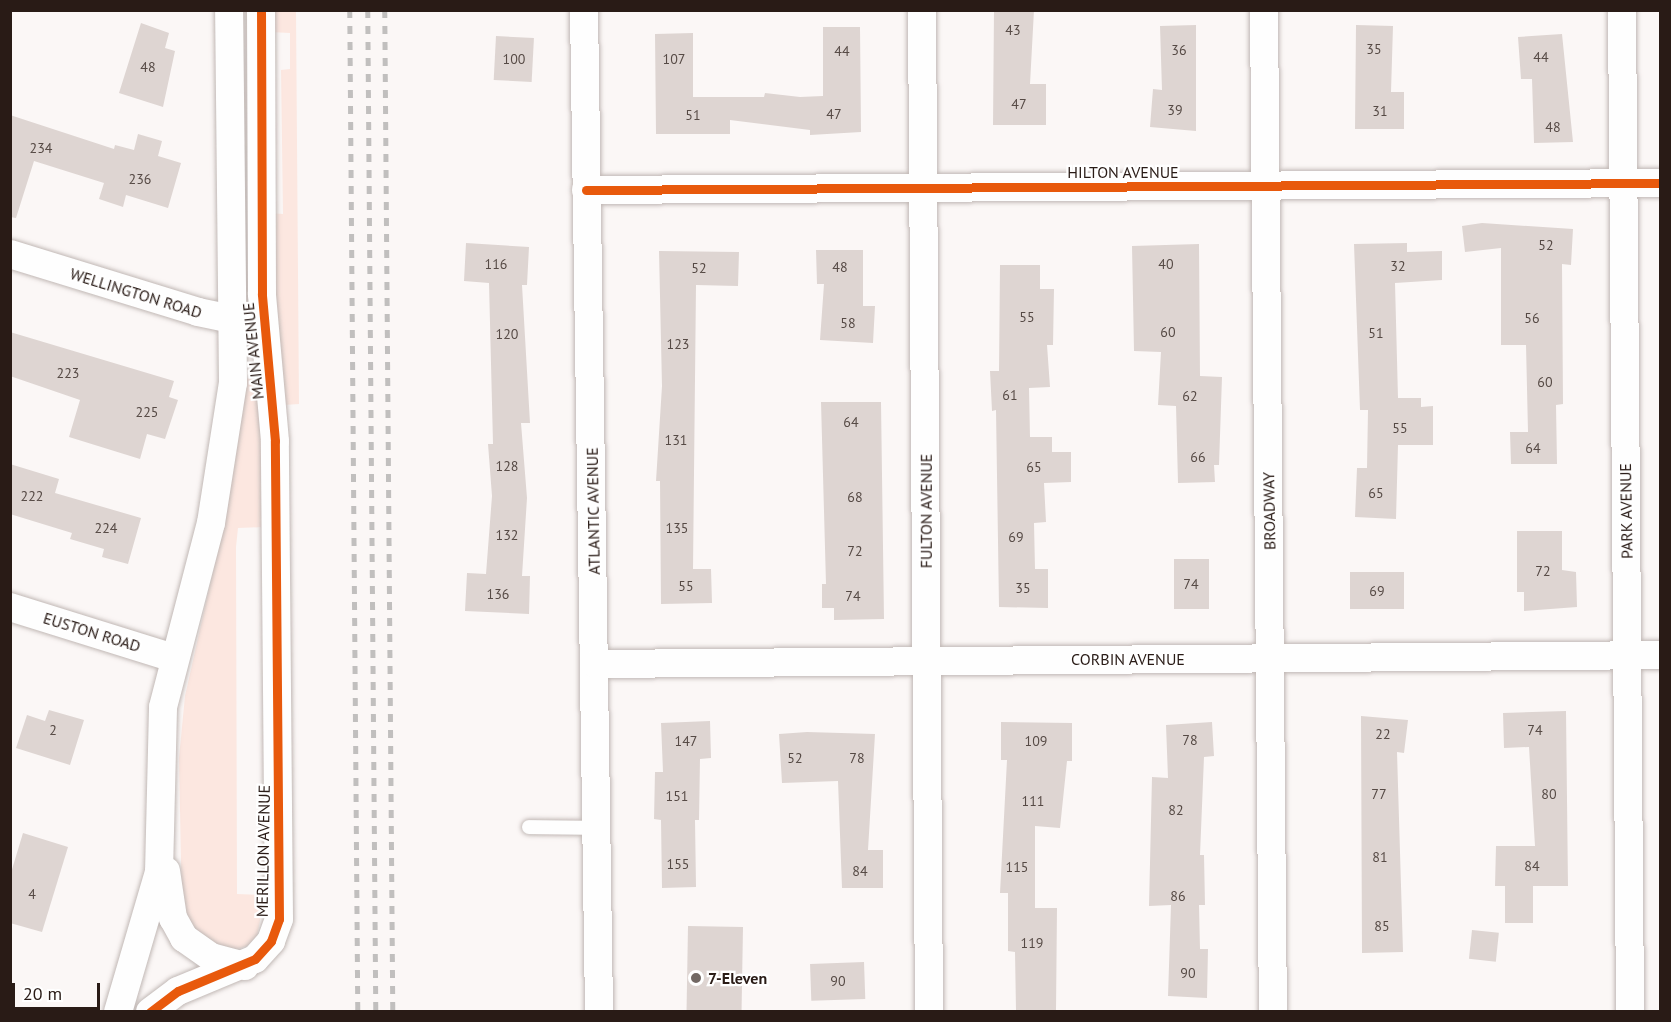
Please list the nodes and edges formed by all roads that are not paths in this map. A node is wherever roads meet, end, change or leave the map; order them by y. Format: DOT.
graph roads {
  1 [pos="229,10"];
  2 [pos="261,10"];
  3 [pos="584,10"];
  4 [pos="922,10"];
  5 [pos="1264,10"];
  6 [pos="1622,10"];
  7 [pos="1623,183"];
  8 [pos="1660,183"];
  9 [pos="1266,186"];
  10 [pos="923,189"];
  11 [pos="586,190"];
  12 [pos="10,254"];
  13 [pos="232,320"];
  14 [pos="264,324"];
  15 [pos="10,607"];
  16 [pos="1628,655"];
  17 [pos="1660,655"];
  18 [pos="174,658"];
  19 [pos="1270,658"];
  20 [pos="927,660"];
  21 [pos="596,664"];
  22 [pos="278,689"];
  23 [pos="529,827"];
  24 [pos="599,828"];
  25 [pos="162,849"];
  26 [pos="244,966"];
  27 [pos="118,1011"];
  28 [pos="150,1011"];
  29 [pos="599,1011"];
  30 [pos="929,1011"];
  31 [pos="1273,1011"];
  32 [pos="1630,1011"];
  1 -- 13 [label="street, MAIN AVENUE"];
  2 -- 14 [label="street, MAIN AVENUE"];
  3 -- 11 [label="street, ATLANTIC AVENUE"];
  4 -- 10 [label="street, FULTON AVENUE"];
  5 -- 9 [label="street, BROADWAY"];
  6 -- 7 [label="street, PARK AVENUE"];
  7 -- 8 [label="street, HILTON AVENUE"];
  7 -- 9 [label="street, HILTON AVENUE"];
  7 -- 16 [label="street, PARK AVENUE"];
  9 -- 10 [label="street, HILTON AVENUE"];
  9 -- 19 [label="street, BROADWAY"];
  10 -- 11 [label="street, HILTON AVENUE"];
  10 -- 20 [label="street, FULTON AVENUE"];
  11 -- 21 [label="street, ATLANTIC AVENUE"];
  12 -- 13 [label="street, WELLINGTON ROAD"];
  13 -- 14 [label="street, WELLINGTON ROAD"];
  13 -- 18 [label="street, MAIN AVENUE"];
  14 -- 22 [label="street, MAIN AVENUE"];
  15 -- 18 [label="street, EUSTON ROAD"];
  16 -- 17 [label="street, CORBIN AVENUE"];
  16 -- 19 [label="street, CORBIN AVENUE"];
  16 -- 32 [label="street, PARK AVENUE"];
  18 -- 25 [label="street"];
  19 -- 20 [label="street, CORBIN AVENUE"];
  19 -- 31 [label="street, BROADWAY"];
  20 -- 21 [label="street, CORBIN AVENUE"];
  20 -- 30 [label="street, FULTON AVENUE"];
  21 -- 24 [label="street, ATLANTIC AVENUE"];
  22 -- 26 [label="street, MERILLON AVENUE"];
  23 -- 24 [label="lane"];
  24 -- 29 [label="street, ATLANTIC AVENUE"];
  25 -- 26 [label="street"];
  25 -- 27 [label="street"];
  26 -- 28 [label="street, MERILLON AVENUE"];
}
